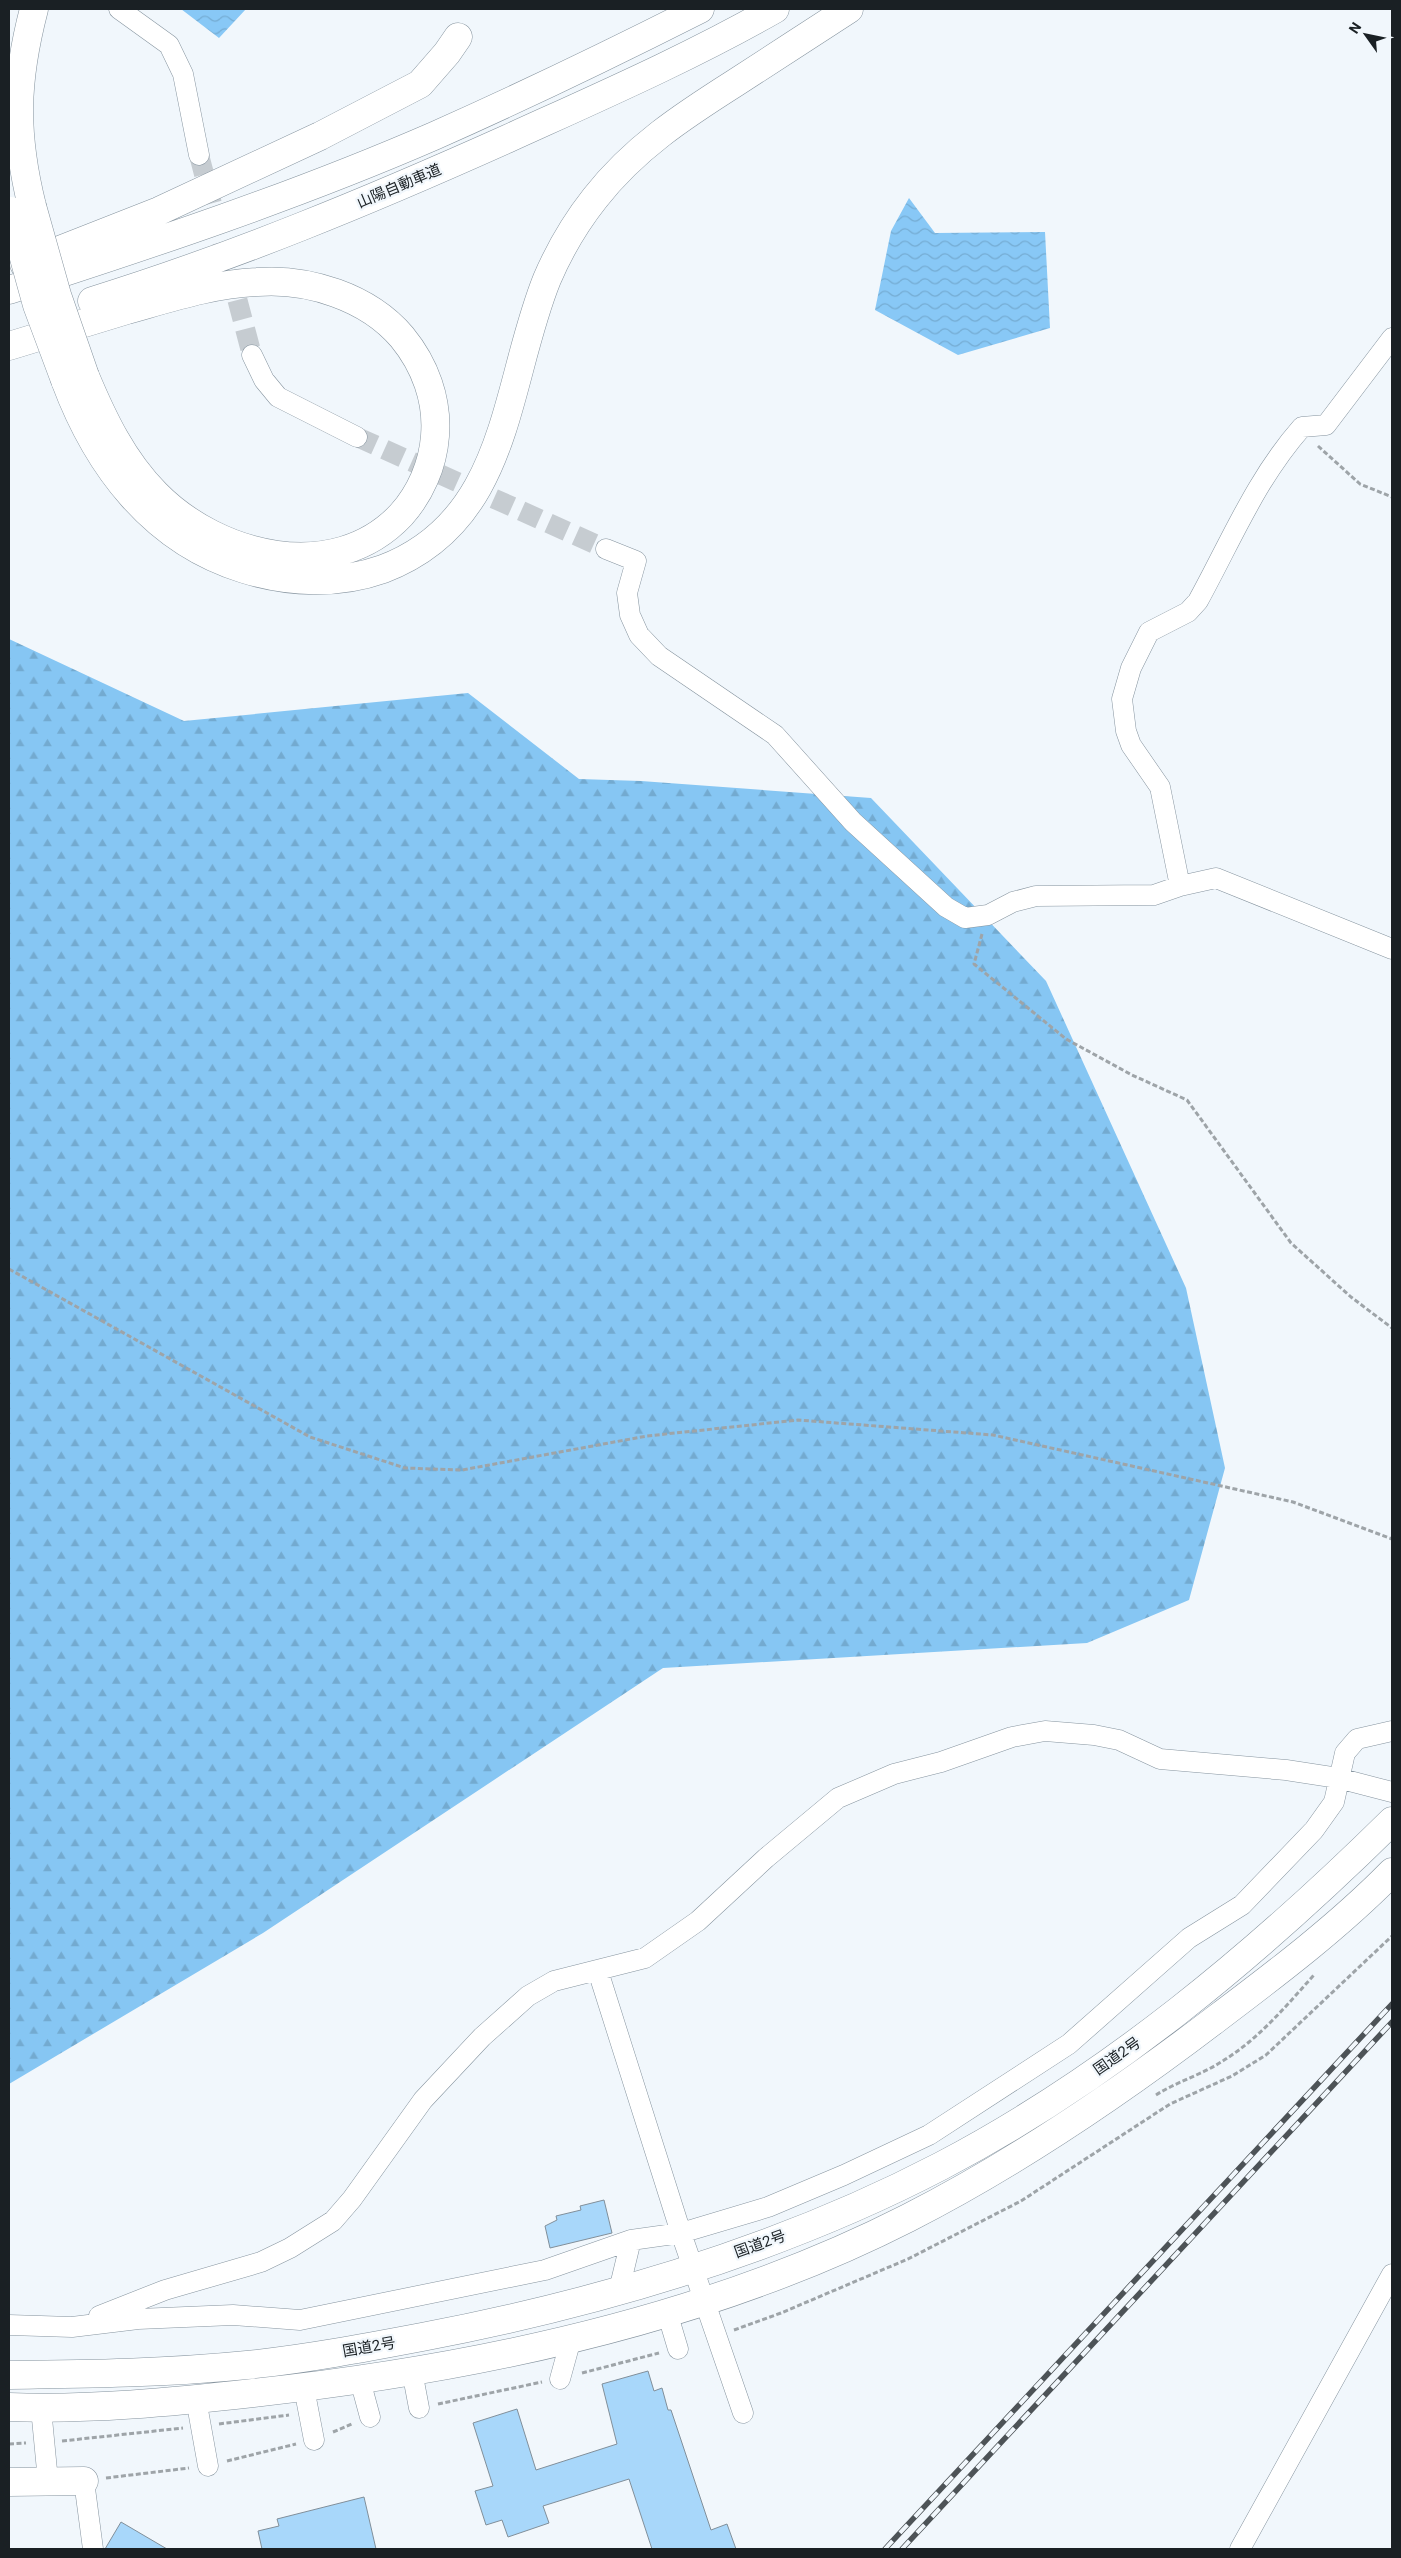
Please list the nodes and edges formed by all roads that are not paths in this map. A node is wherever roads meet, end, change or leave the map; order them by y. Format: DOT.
graph roads {
  1 [pos="34,9"];
  2 [pos="118,9"];
  3 [pos="700,9"];
  4 [pos="775,9"];
  5 [pos="849,9"];
  6 [pos="458,37"];
  7 [pos="199,155"];
  8 [pos="18,206"];
  9 [pos="9,270"];
  10 [pos="9,290"];
  11 [pos="9,328"];
  12 [pos="1392,338"];
  13 [pos="9,346"];
  14 [pos="252,355"];
  15 [pos="75,378"];
  16 [pos="357,438"];
  17 [pos="606,549"];
  18 [pos="1180,886"];
  19 [pos="1392,949"];
  20 [pos="1392,1731"];
  21 [pos="1338,1778"];
  22 [pos="1392,1792"];
  23 [pos="1392,1821"];
  24 [pos="1392,1872"];
  25 [pos="598,1971"];
  26 [pos="681,2233"];
  27 [pos="631,2240"];
  28 [pos="693,2268"];
  29 [pos="1392,2274"];
  30 [pos="619,2290"];
  31 [pos="705,2301"];
  32 [pos="667,2312"];
  33 [pos="9,2326"];
  34 [pos="72,2327"];
  35 [pos="571,2339"];
  36 [pos="678,2348"];
  37 [pos="412,2371"];
  38 [pos="9,2375"];
  39 [pos="560,2378"];
  40 [pos="360,2380"];
  41 [pos="304,2388"];
  42 [pos="196,2399"];
  43 [pos="9,2407"];
  44 [pos="41,2408"];
  45 [pos="419,2408"];
  46 [pos="743,2413"];
  47 [pos="370,2417"];
  48 [pos="314,2440"];
  49 [pos="208,2466"];
  50 [pos="84,2480"];
  51 [pos="48,2481"];
  52 [pos="9,2482"];
  53 [pos="93,2549"];
  54 [pos="1240,2549"];
  1 -- 8 [label="main road"];
  2 -- 7 [label="street"];
  3 -- 10 [label="main road"];
  4 -- 11 [label="main road, 山陽自動車道"];
  5 -- 15 [label="main road"];
  6 -- 9 [label="main road"];
  8 -- 15 [label="main road, bridge"];
  12 -- 18 [label="street"];
  13 -- 15 [label="main road"];
  14 -- 16 [label="street"];
  17 -- 18 [label="street"];
  18 -- 19 [label="street"];
  20 -- 21 [label="street"];
  21 -- 22 [label="street"];
  21 -- 25 [label="street"];
  21 -- 26 [label="street"];
  23 -- 28 [label="main road, 国道2号"];
  24 -- 31 [label="main road, 国道2号"];
  25 -- 26 [label="street"];
  25 -- 34 [label="street"];
  26 -- 27 [label="street"];
  26 -- 28 [label="street"];
  27 -- 30 [label="street"];
  27 -- 34 [label="street"];
  28 -- 30 [label="main road, 国道2号"];
  28 -- 31 [label="street"];
  29 -- 54 [label="street"];
  30 -- 38 [label="main road, 国道2号"];
  31 -- 32 [label="main road, 国道2号"];
  31 -- 46 [label="street"];
  32 -- 35 [label="main road, 国道2号"];
  32 -- 36 [label="street"];
  33 -- 34 [label="street"];
  35 -- 37 [label="main road, 国道2号"];
  35 -- 39 [label="street"];
  37 -- 40 [label="main road, 国道2号"];
  37 -- 45 [label="street"];
  40 -- 41 [label="main road, 国道2号"];
  40 -- 47 [label="street"];
  41 -- 42 [label="main road, 国道2号"];
  41 -- 48 [label="street"];
  42 -- 44 [label="main road, 国道2号"];
  42 -- 49 [label="street"];
  43 -- 44 [label="main road, 国道2号"];
  44 -- 51 [label="street"];
  50 -- 51 [label="main road"];
  50 -- 53 [label="street"];
  51 -- 52 [label="main road"];
}
